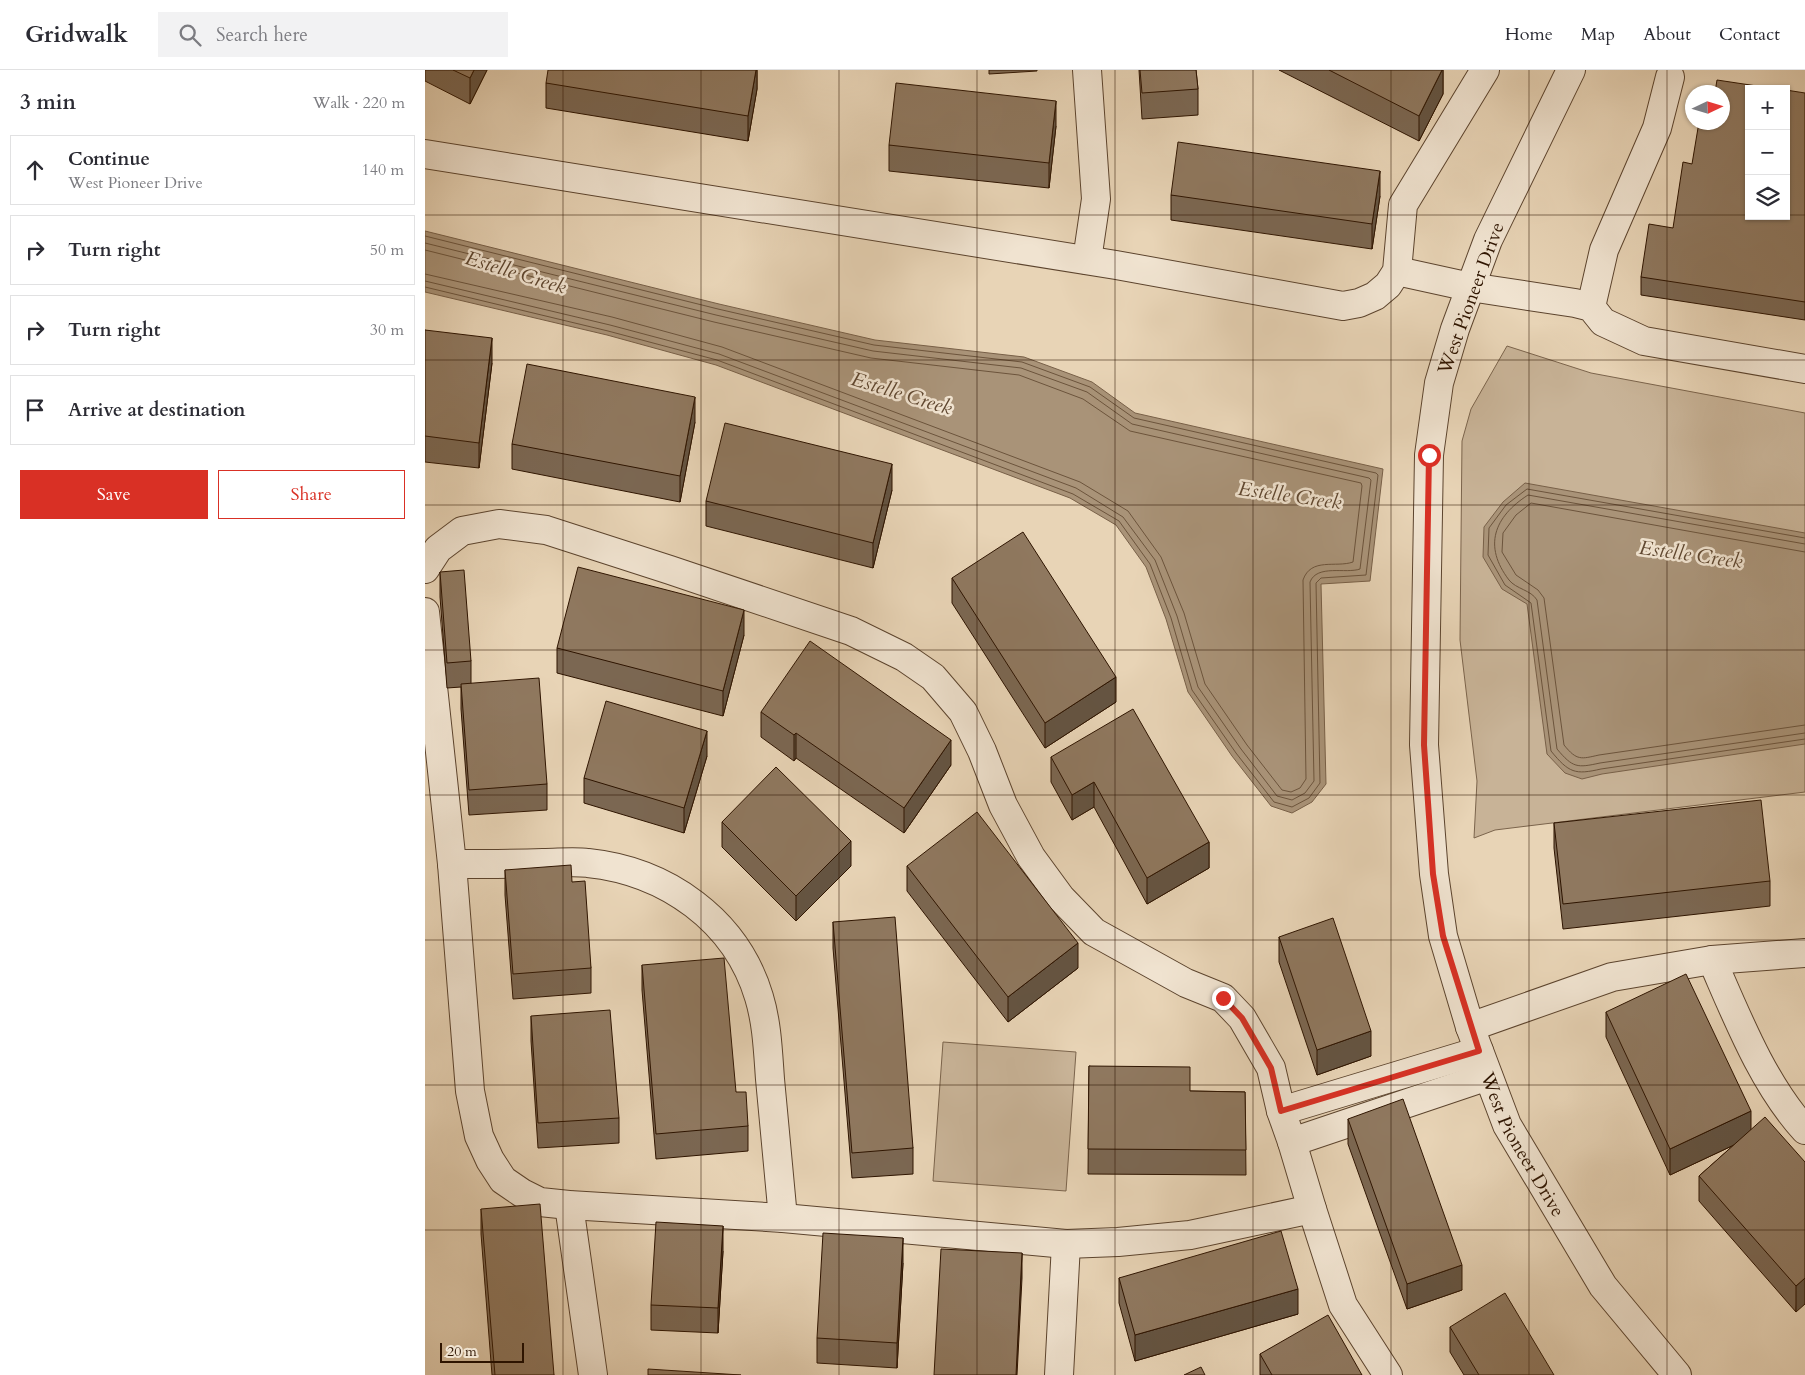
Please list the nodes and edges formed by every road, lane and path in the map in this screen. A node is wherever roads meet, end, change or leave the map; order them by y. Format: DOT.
graph roads {
  1 [pos="1087,70"];
  2 [pos="1485,70"];
  3 [pos="1571,70"];
  4 [pos="1667,72"];
  5 [pos="425,154"];
  6 [pos="1087,260"];
  7 [pos="1397,271"];
  8 [pos="1471,287"];
  9 [pos="1591,307"];
  10 [pos="1805,370"];
  11 [pos="425,569"];
  12 [pos="425,612"];
  13 [pos="452,864"];
  14 [pos="1805,953"];
  15 [pos="1712,960"];
  16 [pos="1479,1051"];
  17 [pos="1281,1111"];
  18 [pos="1805,1130"];
  19 [pos="1292,1142"];
  20 [pos="569,1205"];
  21 [pos="1312,1209"];
  22 [pos="783,1218"];
  23 [pos="1066,1244"];
  24 [pos="593,1375"];
  25 [pos="1059,1375"];
  26 [pos="1388,1375"];
  27 [pos="1677,1375"];
  1 -- 6 [label="street"];
  2 -- 7 [label="street"];
  3 -- 8 [label="street, West Pioneer Drive"];
  4 -- 9 [label="street"];
  5 -- 6 [label="street"];
  6 -- 7 [label="street"];
  7 -- 8 [label="street"];
  8 -- 9 [label="street"];
  8 -- 16 [label="street, West Pioneer Drive"];
  9 -- 10 [label="street"];
  11 -- 17 [label="street"];
  12 -- 13 [label="street"];
  13 -- 20 [label="street"];
  13 -- 22 [label="street"];
  14 -- 15 [label="street"];
  15 -- 16 [label="street"];
  15 -- 18 [label="street"];
  16 -- 17 [label="street"];
  16 -- 19 [label="street"];
  16 -- 27 [label="street, West Pioneer Drive"];
  17 -- 19 [label="street"];
  19 -- 21 [label="street"];
  20 -- 22 [label="street"];
  20 -- 24 [label="street"];
  21 -- 23 [label="street"];
  21 -- 26 [label="street"];
  22 -- 23 [label="street"];
  23 -- 25 [label="street"];
}
